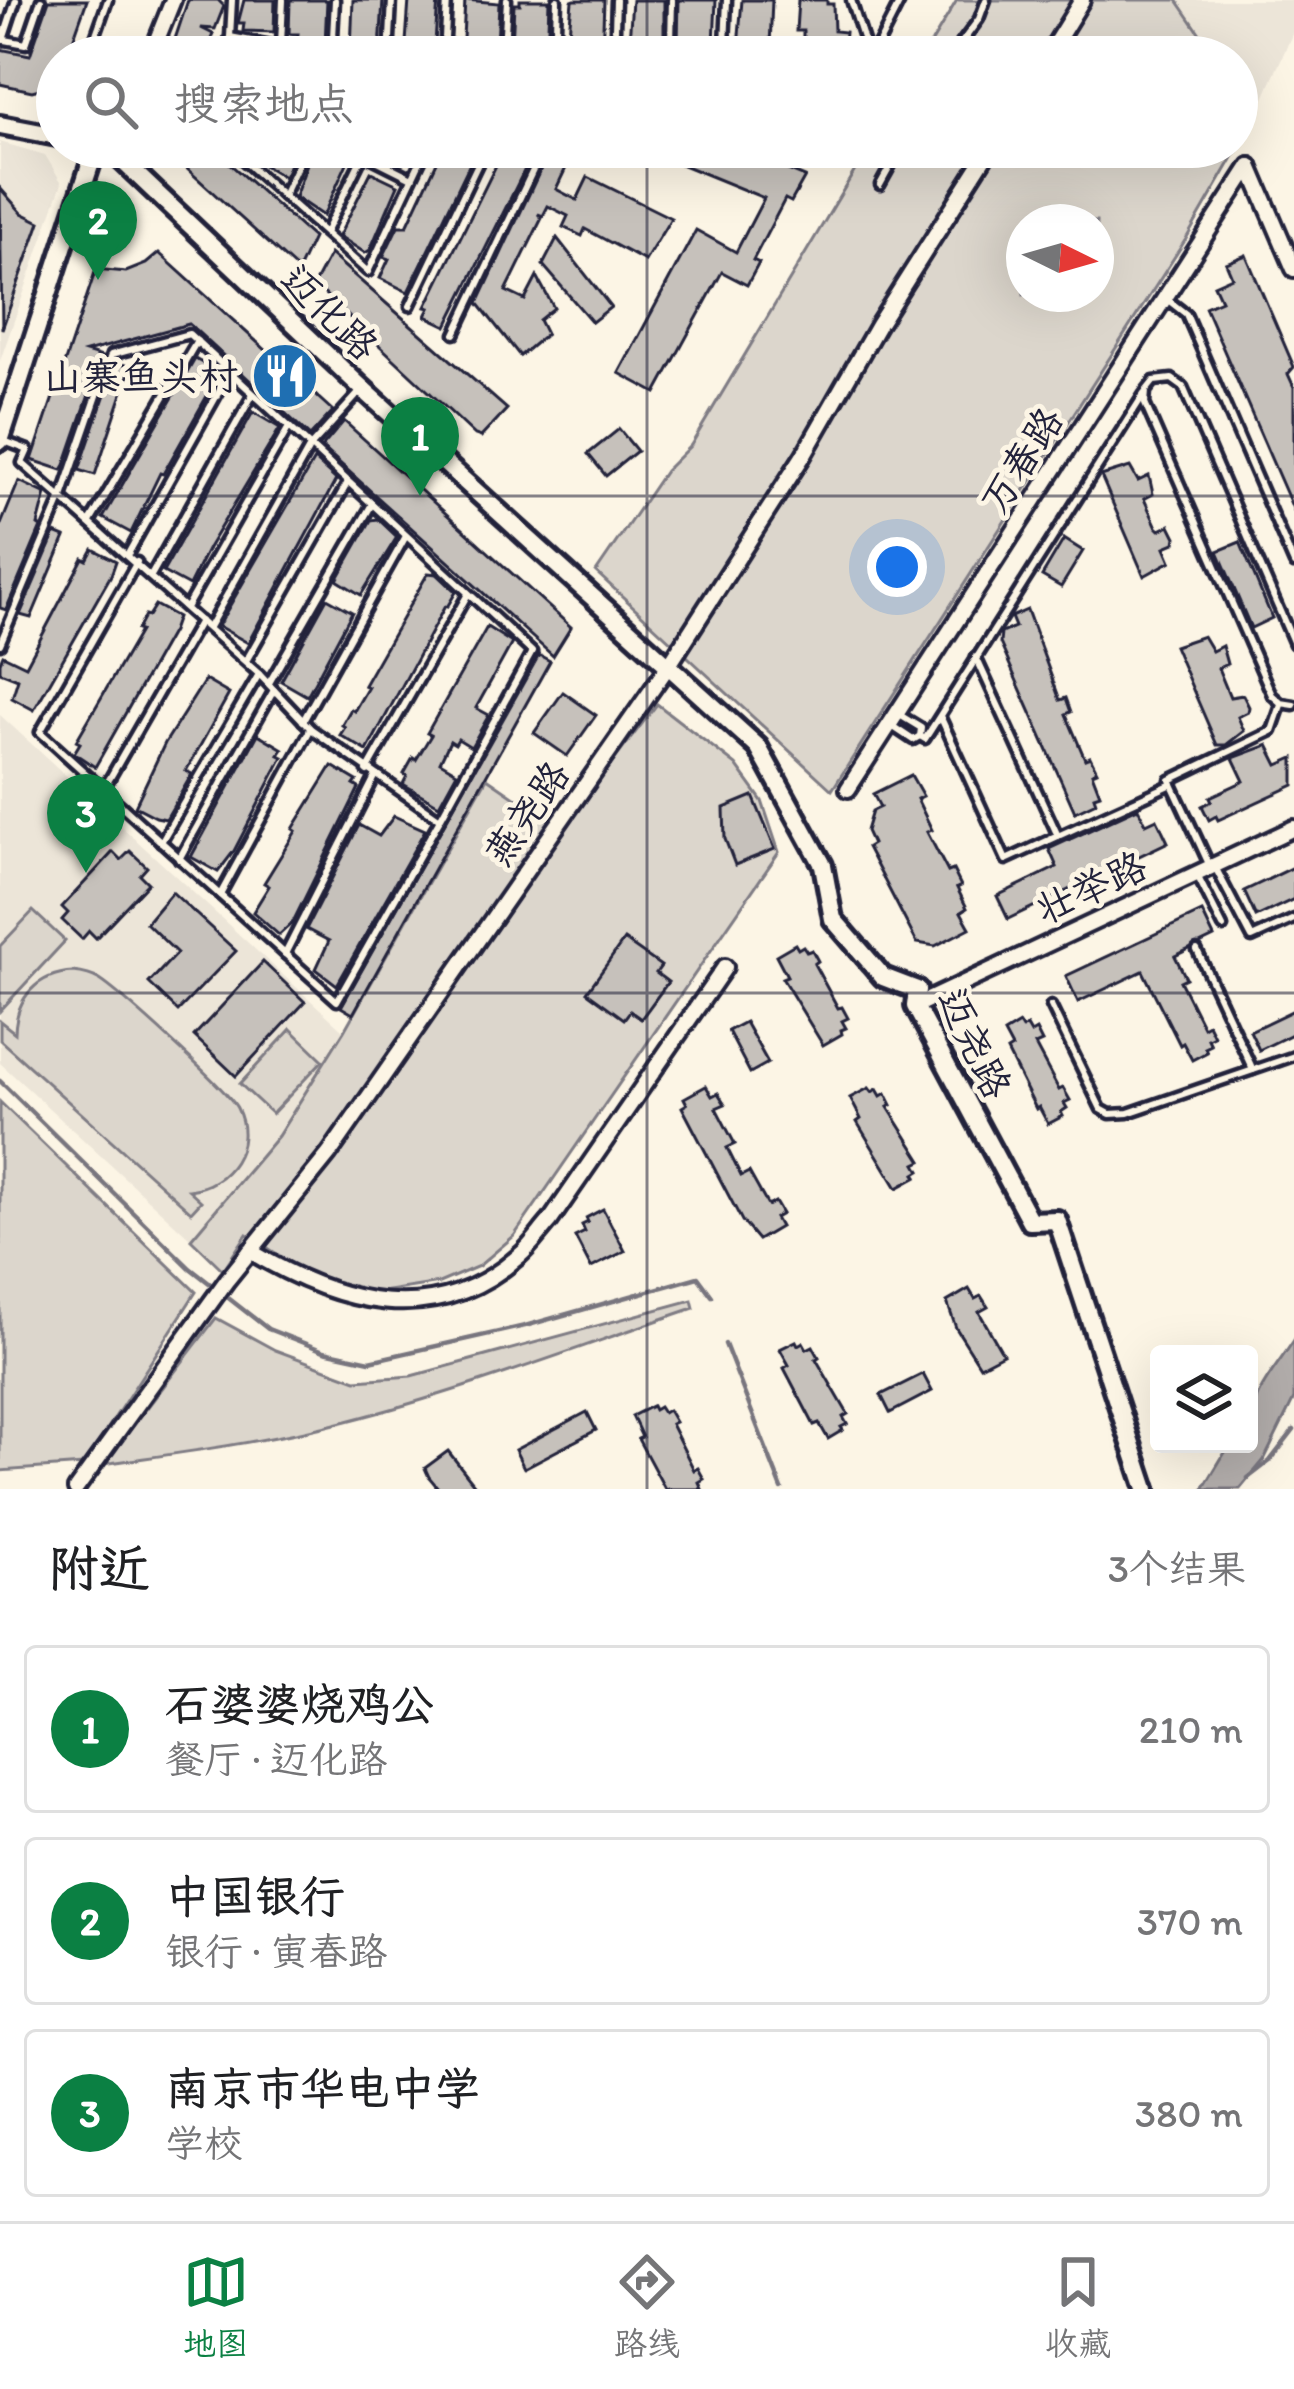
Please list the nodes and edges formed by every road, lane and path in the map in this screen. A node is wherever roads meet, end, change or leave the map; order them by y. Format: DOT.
graph roads {
  1 [pos="16,0"];
  2 [pos="41,0"];
  3 [pos="108,0"];
  4 [pos="173,0"];
  5 [pos="232,0"];
  6 [pos="283,0"];
  7 [pos="335,0"];
  8 [pos="392,0"];
  9 [pos="447,0"];
  10 [pos="507,0"];
  11 [pos="557,0"];
  12 [pos="616,0"];
  13 [pos="672,0"];
  14 [pos="727,0"];
  15 [pos="851,0"];
  16 [pos="901,0"];
  17 [pos="986,0"];
  18 [pos="1082,0"];
  19 [pos="95,36"];
  20 [pos="158,36"];
  21 [pos="230,36"];
  22 [pos="281,36"];
  23 [pos="334,36"];
  24 [pos="390,36"];
  25 [pos="445,36"];
  26 [pos="505,36"];
  27 [pos="556,36"];
  28 [pos="615,36"];
  29 [pos="671,36"];
  30 [pos="725,36"];
  31 [pos="863,36"];
  32 [pos="881,36"];
  33 [pos="966,36"];
  34 [pos="1060,36"];
  35 [pos="2,40"];
  36 [pos="0,125"];
  37 [pos="36,132"];
  38 [pos="90,168"];
  39 [pos="131,168"];
  40 [pos="252,168"];
  41 [pos="296,168"];
  42 [pos="358,168"];
  43 [pos="395,168"];
  44 [pos="417,168"];
  45 [pos="476,168"];
  46 [pos="534,168"];
  47 [pos="889,168"];
  48 [pos="978,168"];
  49 [pos="1249,168"];
  50 [pos="1251,168"];
  51 [pos="412,178"];
  52 [pos="880,185"];
  53 [pos="283,196"];
  54 [pos="325,233"];
  55 [pos="1294,269"];
  56 [pos="1165,298"];
  57 [pos="410,306"];
  58 [pos="455,334"];
  59 [pos="197,341"];
  60 [pos="230,372"];
  61 [pos="363,389"];
  62 [pos="1146,391"];
  63 [pos="253,394"];
  64 [pos="289,427"];
  65 [pos="0,440"];
  66 [pos="310,447"];
  67 [pos="349,482"];
  68 [pos="62,497"];
  69 [pos="372,504"];
  70 [pos="91,522"];
  71 [pos="406,536"];
  72 [pos="128,554"];
  73 [pos="137,562"];
  74 [pos="1294,564"];
  75 [pos="152,575"];
  76 [pos="468,594"];
  77 [pos="186,608"];
  78 [pos="200,620"];
  79 [pos="208,628"];
  80 [pos="0,644"];
  81 [pos="1294,644"];
  82 [pos="976,657"];
  83 [pos="246,662"];
  84 [pos="669,665"];
  85 [pos="259,674"];
  86 [pos="271,687"];
  87 [pos="1281,704"];
  88 [pos="1294,705"];
  89 [pos="940,716"];
  90 [pos="893,718"];
  91 [pos="304,721"];
  92 [pos="311,729"];
  93 [pos="920,736"];
  94 [pos="367,771"];
  95 [pos="376,777"];
  96 [pos="1172,784"];
  97 [pos="848,789"];
  98 [pos="103,790"];
  99 [pos="440,819"];
  100 [pos="1294,828"];
  101 [pos="1058,836"];
  102 [pos="161,842"];
  103 [pos="179,859"];
  104 [pos="1207,869"];
  105 [pos="220,895"];
  106 [pos="1294,919"];
  107 [pos="1223,927"];
  108 [pos="1197,950"];
  109 [pos="285,954"];
  110 [pos="725,968"];
  111 [pos="915,1006"];
  112 [pos="1051,1006"];
  113 [pos="1294,1056"];
  114 [pos="1253,1070"];
  115 [pos="250,1251"];
  116 [pos="76,1489"];
  117 [pos="1146,1489"];
  1 -- 35 [label="lane"];
  2 -- 35 [label="lane"];
  3 -- 19 [label="lane"];
  4 -- 20 [label="street"];
  5 -- 21 [label="lane"];
  6 -- 22 [label="lane"];
  7 -- 23 [label="lane"];
  8 -- 24 [label="lane"];
  9 -- 25 [label="lane"];
  10 -- 26 [label="lane"];
  11 -- 27 [label="lane"];
  12 -- 28 [label="lane"];
  13 -- 29 [label="lane"];
  14 -- 30 [label="lane"];
  15 -- 31 [label="lane"];
  16 -- 32 [label="lane"];
  17 -- 33 [label="lane"];
  18 -- 34 [label="street"];
  36 -- 37 [label="street"];
  38 -- 65 [label="street"];
  39 -- 61 [label="street, 迈化路"];
  40 -- 53 [label="lane"];
  41 -- 53 [label="lane"];
  42 -- 54 [label="lane"];
  43 -- 51 [label="lane"];
  44 -- 51 [label="lane"];
  45 -- 57 [label="lane"];
  46 -- 58 [label="lane"];
  47 -- 52 [label="lane"];
  48 -- 84 [label="street, 燕尧路"];
  49 -- 56 [label="street, 万春路"];
  50 -- 55 [label="street, 万春路"];
  51 -- 54 [label="lane"];
  53 -- 54 [label="lane"];
  56 -- 74 [label="lane"];
  56 -- 90 [label="street, 万春路"];
  59 -- 60 [label="lane"];
  59 -- 68 [label="lane"];
  59 -- 70 [label="lane"];
  60 -- 63 [label="lane"];
  60 -- 72 [label="lane"];
  61 -- 66 [label="lane"];
  61 -- 84 [label="street, 迈化路"];
  62 -- 81 [label="lane"];
  62 -- 82 [label="lane"];
  62 -- 87 [label="lane"];
  63 -- 64 [label="lane"];
  63 -- 75 [label="lane"];
  64 -- 66 [label="lane"];
  64 -- 77 [label="lane"];
  65 -- 68 [label="lane"];
  66 -- 67 [label="lane"];
  66 -- 79 [label="lane"];
  67 -- 69 [label="lane"];
  67 -- 83 [label="lane"];
  68 -- 70 [label="lane"];
  68 -- 80 [label="lane"];
  69 -- 71 [label="lane"];
  69 -- 86 [label="lane"];
  70 -- 72 [label="lane"];
  71 -- 76 [label="lane"];
  71 -- 91 [label="lane"];
  72 -- 73 [label="lane"];
  73 -- 75 [label="lane"];
  73 -- 98 [label="lane"];
  75 -- 77 [label="lane"];
  76 -- 94 [label="lane"];
  76 -- 99 [label="lane"];
  77 -- 78 [label="lane"];
  78 -- 79 [label="lane"];
  78 -- 98 [label="lane"];
  79 -- 83 [label="lane"];
  82 -- 89 [label="lane"];
  82 -- 101 [label="lane"];
  83 -- 85 [label="lane"];
  84 -- 111 [label="street, 迈尧路"];
  84 -- 115 [label="street, 燕尧路"];
  85 -- 86 [label="lane"];
  85 -- 102 [label="lane"];
  86 -- 91 [label="lane"];
  86 -- 103 [label="lane"];
  87 -- 88 [label="lane"];
  87 -- 96 [label="lane"];
  89 -- 93 [label="lane"];
  89 -- 101 [label="lane"];
  90 -- 93 [label="lane"];
  90 -- 93 [label="lane"];
  90 -- 97 [label="street, 万春路"];
  91 -- 92 [label="lane"];
  92 -- 94 [label="lane"];
  92 -- 105 [label="lane"];
  94 -- 95 [label="lane"];
  95 -- 99 [label="lane"];
  95 -- 109 [label="lane"];
  96 -- 101 [label="lane"];
  96 -- 104 [label="lane"];
  98 -- 102 [label="lane"];
  99 -- 109 [label="lane"];
  100 -- 104 [label="street, 壮举路"];
  102 -- 103 [label="lane"];
  103 -- 105 [label="lane"];
  104 -- 106 [label="lane"];
  104 -- 107 [label="lane"];
  104 -- 111 [label="street, 壮举路"];
  105 -- 109 [label="lane"];
  108 -- 114 [label="lane"];
  110 -- 115 [label="street"];
  111 -- 117 [label="street, 迈尧路"];
  112 -- 114 [label="lane"];
  113 -- 114 [label="lane"];
  115 -- 116 [label="street, 燕尧路"];
}
